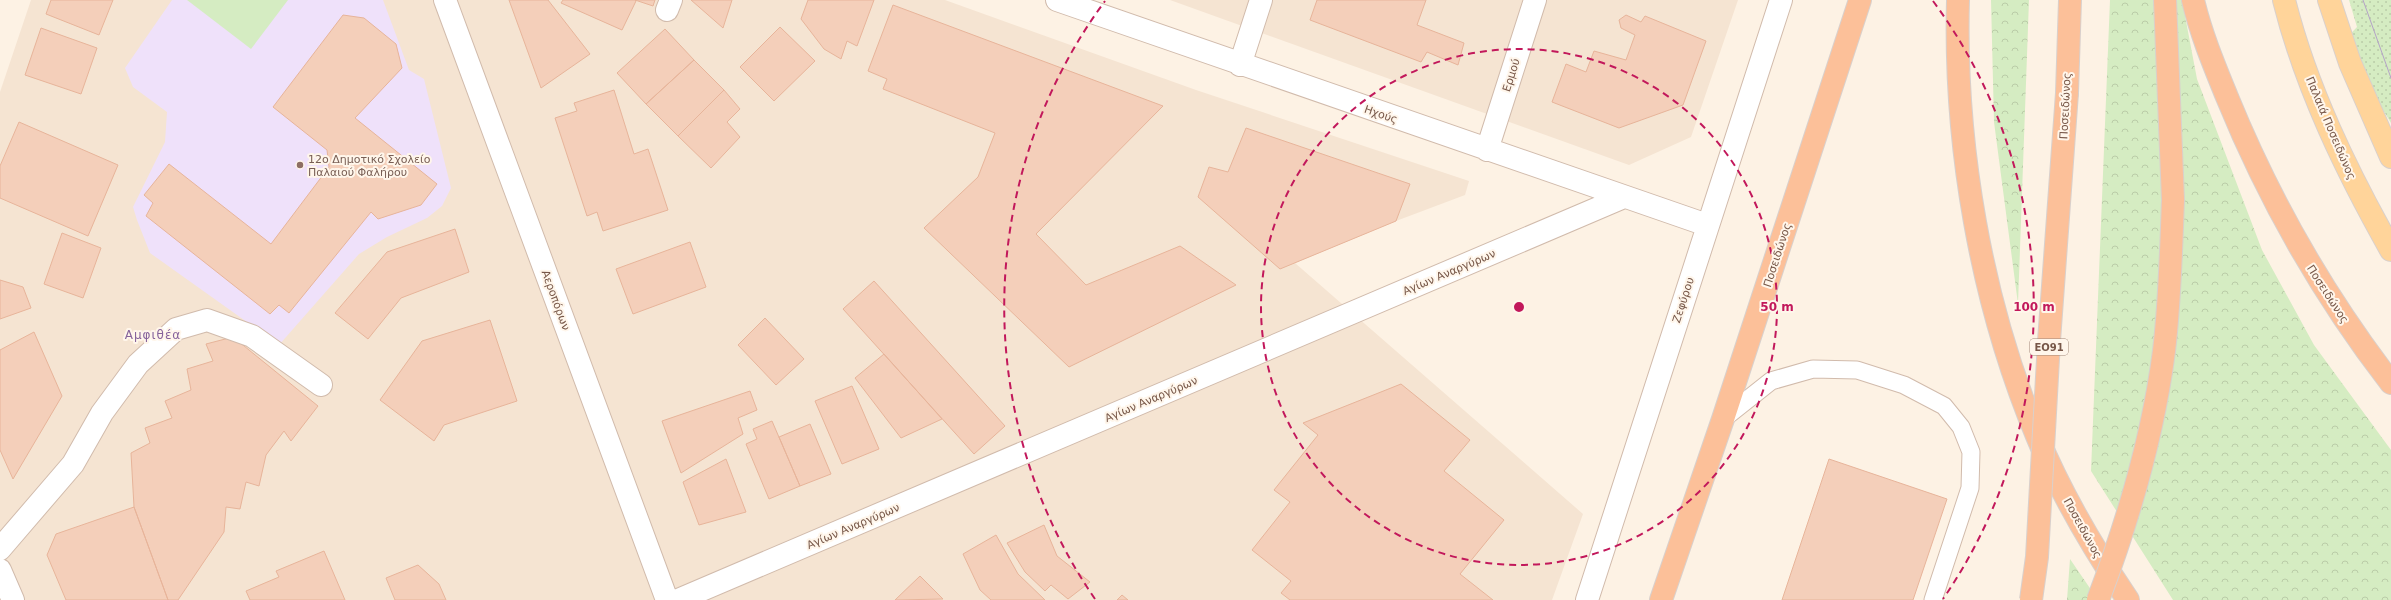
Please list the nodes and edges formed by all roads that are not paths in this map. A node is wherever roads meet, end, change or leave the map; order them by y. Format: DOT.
graph roads {
  1 [pos="445,0"];
  2 [pos="1057,0"];
  3 [pos="1261,0"];
  4 [pos="1535,0"];
  5 [pos="1781,0"];
  6 [pos="1860,0"];
  7 [pos="1958,0"];
  8 [pos="2070,0"];
  9 [pos="2165,0"];
  10 [pos="2193,0"];
  11 [pos="2284,0"];
  12 [pos="2328,0"];
  13 [pos="1240,65"];
  14 [pos="1487,150"];
  15 [pos="2391,157"];
  16 [pos="1624,197"];
  17 [pos="1707,225"];
  18 [pos="2391,250"];
  19 [pos="2391,382"];
  20 [pos="321,385"];
  21 [pos="1723,419"];
  22 [pos="0,549"];
  23 [pos="0,570"];
  24 [pos="13,600"];
  25 [pos="667,600"];
  26 [pos="678,600"];
  27 [pos="1587,600"];
  28 [pos="1661,600"];
  29 [pos="1933,600"];
  30 [pos="2031,600"];
  31 [pos="2098,600"];
  32 [pos="2128,600"];
  1 -- 25 [label="street, Αεροπόρων"];
  2 -- 13 [label="street, Ηχούς"];
  3 -- 13 [label="street"];
  4 -- 14 [label="street, Ερμού"];
  5 -- 17 [label="street, Ζεφύρου"];
  6 -- 21 [label="highway, Ποσειδώνος"];
  7 -- 32 [label="highway, Ποσειδώνος"];
  8 -- 30 [label="highway, Ποσειδώνος / ΕΟ91, bridge"];
  9 -- 31 [label="highway, bridge"];
  10 -- 19 [label="highway, Ποσειδώνος"];
  11 -- 18 [label="main road, Παλαιά Ποσειδώνος"];
  12 -- 15 [label="main road"];
  13 -- 14 [label="street, Ηχούς"];
  14 -- 16 [label="street, Ηχούς"];
  16 -- 17 [label="street, Ηχούς"];
  16 -- 26 [label="street, Αγίων Αναργύρων"];
  17 -- 27 [label="street, Ζεφύρου"];
  20 -- 22 [label="street"];
  21 -- 28 [label="highway, Ποσειδώνος"];
  21 -- 29 [label="lane"];
  23 -- 24 [label="street"];
}
